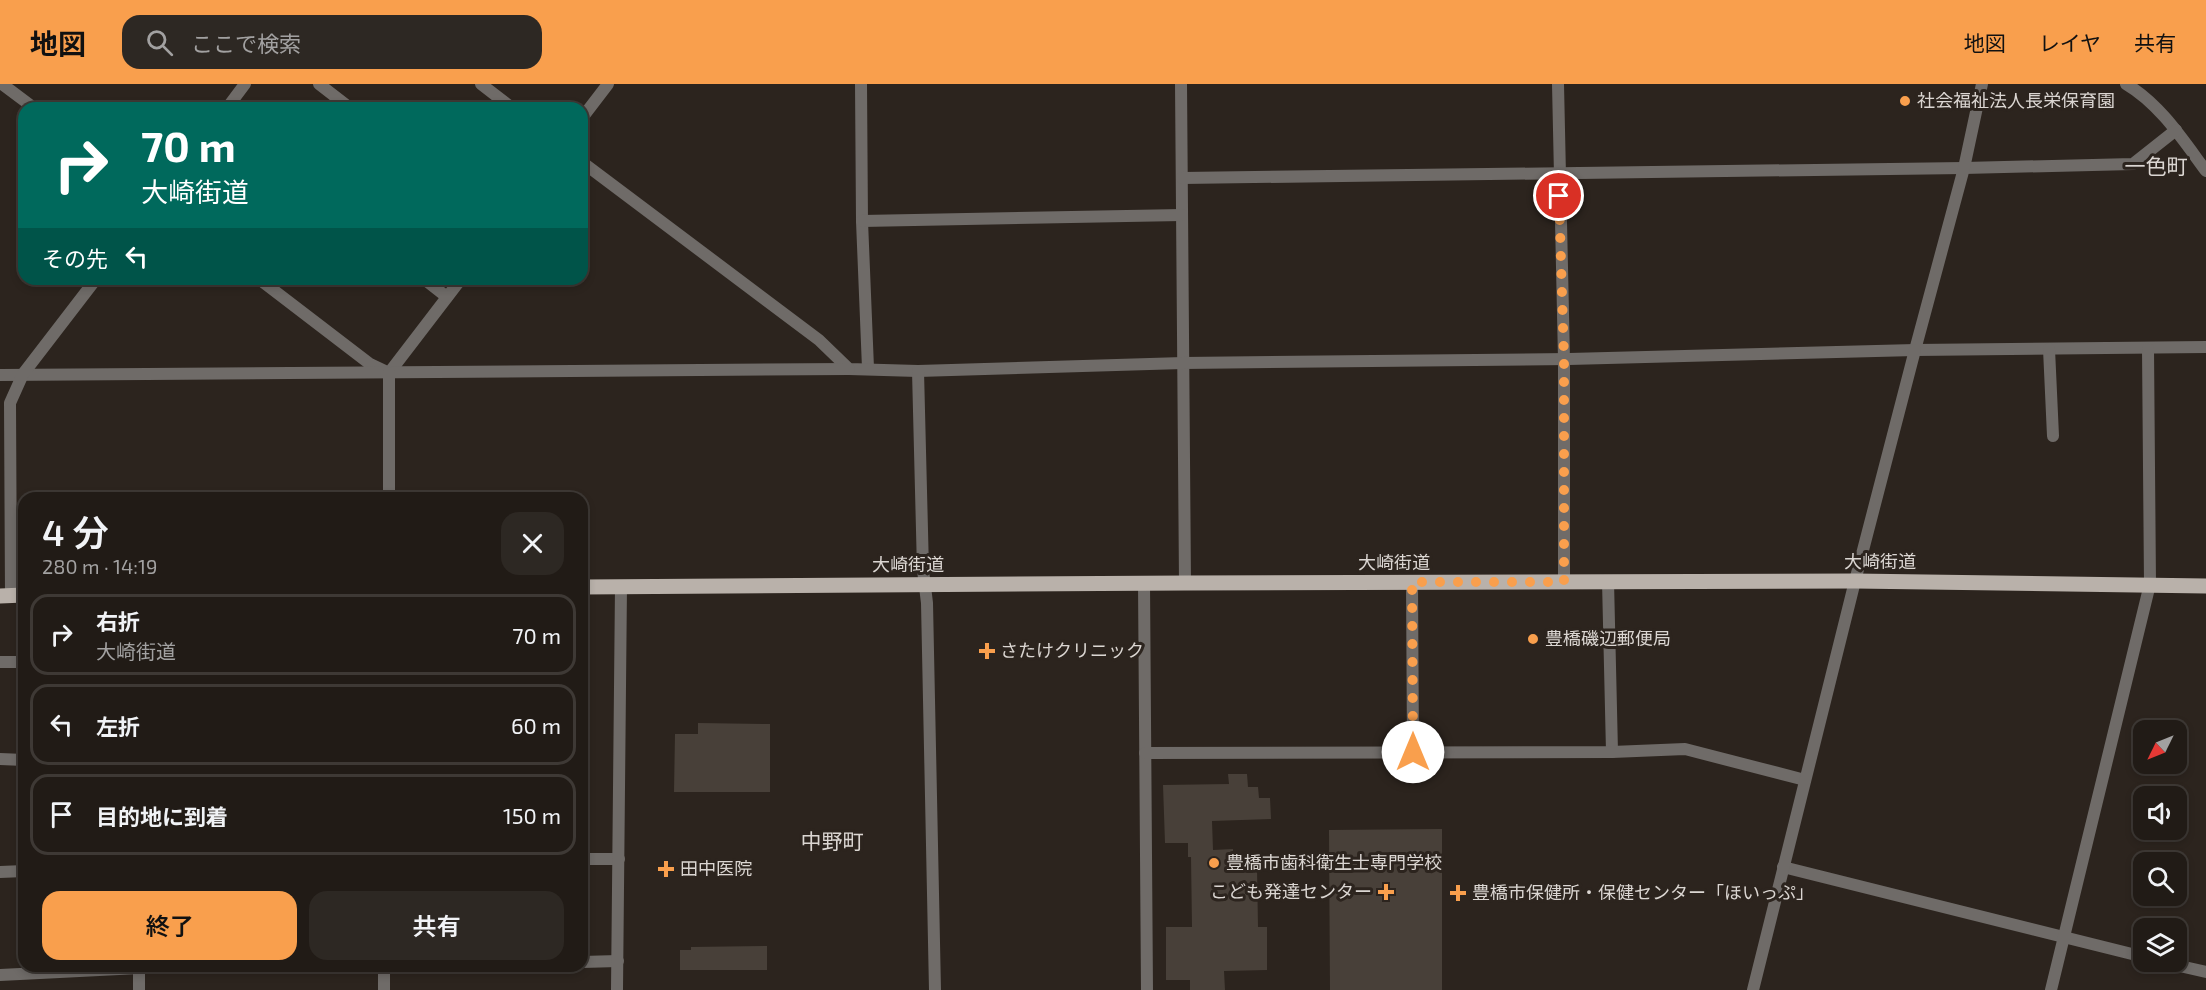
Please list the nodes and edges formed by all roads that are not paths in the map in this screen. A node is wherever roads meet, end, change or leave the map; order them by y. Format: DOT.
graph roads {
  1 [pos="2,84"];
  2 [pos="245,84"];
  3 [pos="319,84"];
  4 [pos="481,84"];
  5 [pos="608,84"];
  6 [pos="861,84"];
  7 [pos="1181,84"];
  8 [pos="1558,84"];
  9 [pos="1982,84"];
  10 [pos="2126,84"];
  11 [pos="26,102"];
  12 [pos="232,102"];
  13 [pos="342,102"];
  14 [pos="504,102"];
  15 [pos="588,110"];
  16 [pos="2176,130"];
  17 [pos="588,167"];
  18 [pos="1964,168"];
  19 [pos="2206,170"];
  20 [pos="1559,173"];
  21 [pos="1182,178"];
  22 [pos="1182,215"];
  23 [pos="862,220"];
  24 [pos="91,285"];
  25 [pos="267,285"];
  26 [pos="432,285"];
  27 [pos="456,285"];
  28 [pos="447,297"];
  29 [pos="2206,347"];
  30 [pos="2049,349"];
  31 [pos="2148,349"];
  32 [pos="1915,350"];
  33 [pos="1564,359"];
  34 [pos="1183,363"];
  35 [pos="868,368"];
  36 [pos="849,369"];
  37 [pos="918,371"];
  38 [pos="389,373"];
  39 [pos="23,374"];
  40 [pos="0,375"];
  41 [pos="2053,436"];
  42 [pos="388,492"];
  43 [pos="1608,581"];
  44 [pos="1855,581"];
  45 [pos="1412,582"];
  46 [pos="1564,582"];
  47 [pos="1144,583"];
  48 [pos="1185,583"];
  49 [pos="2150,584"];
  50 [pos="925,585"];
  51 [pos="621,586"];
  52 [pos="2206,586"];
  53 [pos="588,587"];
  54 [pos="12,596"];
  55 [pos="0,662"];
  56 [pos="18,662"];
  57 [pos="1413,752"];
  58 [pos="1612,752"];
  59 [pos="1145,753"];
  60 [pos="0,759"];
  61 [pos="18,760"];
  62 [pos="1805,780"];
  63 [pos="588,859"];
  64 [pos="620,859"];
  65 [pos="1783,867"];
  66 [pos="18,871"];
  67 [pos="0,872"];
  68 [pos="2064,937"];
  69 [pos="2133,954"];
  70 [pos="588,962"];
  71 [pos="618,962"];
  72 [pos="2187,968"];
  73 [pos="52,972"];
  74 [pos="139,972"];
  75 [pos="384,972"];
  76 [pos="2206,972"];
  77 [pos="0,975"];
  78 [pos="139,990"];
  79 [pos="384,990"];
  80 [pos="617,990"];
  81 [pos="935,990"];
  82 [pos="1147,990"];
  83 [pos="1753,990"];
  84 [pos="2051,990"];
  1 -- 11 [label="street"];
  2 -- 12 [label="street"];
  3 -- 13 [label="street"];
  4 -- 14 [label="street"];
  5 -- 15 [label="street"];
  6 -- 23 [label="street"];
  7 -- 21 [label="street"];
  8 -- 20 [label="street"];
  9 -- 18 [label="street"];
  10 -- 16 [label="street"];
  16 -- 18 [label="street"];
  16 -- 19 [label="street"];
  17 -- 36 [label="street"];
  18 -- 20 [label="street"];
  18 -- 32 [label="street"];
  20 -- 21 [label="street"];
  20 -- 33 [label="street"];
  21 -- 22 [label="street"];
  22 -- 23 [label="street"];
  22 -- 34 [label="street"];
  23 -- 35 [label="street"];
  24 -- 39 [label="street"];
  25 -- 38 [label="street"];
  26 -- 28 [label="street"];
  27 -- 28 [label="street"];
  28 -- 38 [label="street"];
  29 -- 31 [label="street"];
  30 -- 31 [label="street"];
  30 -- 32 [label="street"];
  30 -- 41 [label="street"];
  31 -- 49 [label="street"];
  32 -- 33 [label="street"];
  32 -- 44 [label="street"];
  33 -- 34 [label="street"];
  33 -- 46 [label="street"];
  34 -- 37 [label="street"];
  34 -- 48 [label="street"];
  35 -- 36 [label="street"];
  35 -- 37 [label="street"];
  36 -- 38 [label="street"];
  37 -- 50 [label="street"];
  38 -- 39 [label="street"];
  38 -- 42 [label="street"];
  39 -- 40 [label="street"];
  39 -- 54 [label="street"];
  43 -- 44 [label="main road, 大崎街道"];
  43 -- 46 [label="main road, 大崎街道"];
  43 -- 58 [label="street"];
  44 -- 49 [label="main road, 大崎街道"];
  44 -- 62 [label="street"];
  45 -- 46 [label="main road, 大崎街道"];
  45 -- 48 [label="main road, 大崎街道"];
  45 -- 57 [label="street"];
  47 -- 48 [label="main road, 大崎街道"];
  47 -- 50 [label="main road, 大崎街道"];
  47 -- 59 [label="street"];
  49 -- 52 [label="main road, 大崎街道"];
  49 -- 68 [label="street"];
  50 -- 51 [label="main road, 大崎街道"];
  50 -- 81 [label="street"];
  51 -- 53 [label="main road, 大崎街道"];
  51 -- 64 [label="street"];
  55 -- 56 [label="street"];
  57 -- 58 [label="street"];
  57 -- 59 [label="street"];
  58 -- 62 [label="street"];
  59 -- 82 [label="street"];
  60 -- 61 [label="street"];
  62 -- 65 [label="street"];
  63 -- 64 [label="street"];
  64 -- 71 [label="street"];
  65 -- 68 [label="street"];
  65 -- 83 [label="street"];
  66 -- 67 [label="street"];
  68 -- 69 [label="street"];
  68 -- 84 [label="street"];
  70 -- 71 [label="street"];
  71 -- 80 [label="street"];
  72 -- 76 [label="street"];
  73 -- 77 [label="street"];
  74 -- 78 [label="street"];
  75 -- 79 [label="street"];
}
